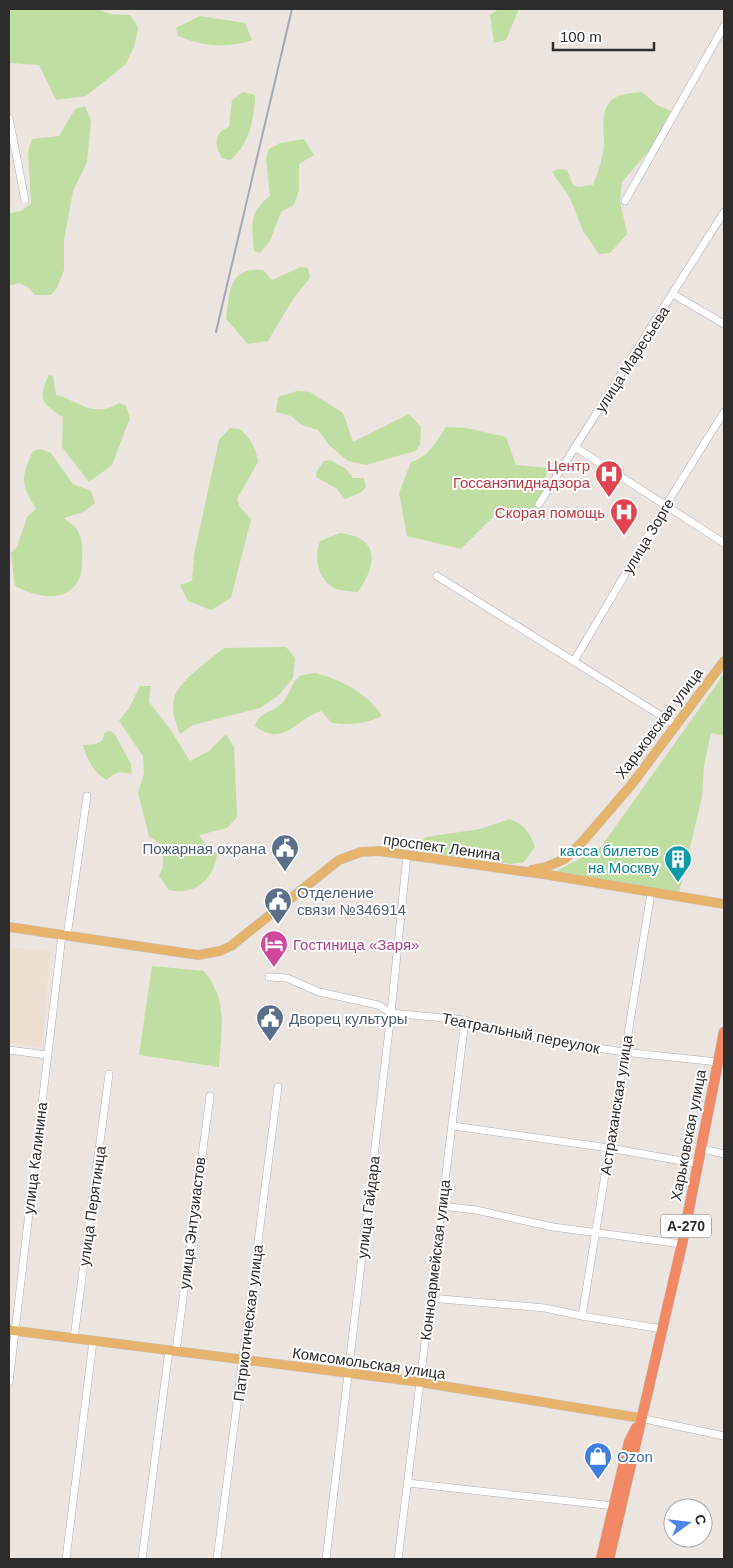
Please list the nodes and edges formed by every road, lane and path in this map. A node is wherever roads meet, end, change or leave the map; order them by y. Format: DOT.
graph roads {
  1 [pos="724,26"];
  2 [pos="9,118"];
  3 [pos="25,200"];
  4 [pos="625,201"];
  5 [pos="724,212"];
  6 [pos="674,294"];
  7 [pos="724,324"];
  8 [pos="724,412"];
  9 [pos="575,447"];
  10 [pos="539,504"];
  11 [pos="666,505"];
  12 [pos="724,543"];
  13 [pos="437,576"];
  14 [pos="724,660"];
  15 [pos="574,661"];
  16 [pos="676,726"];
  17 [pos="87,796"];
  18 [pos="407,855"];
  19 [pos="524,872"];
  20 [pos="651,893"];
  21 [pos="724,904"];
  22 [pos="9,927"];
  23 [pos="65,935"];
  24 [pos="270,977"];
  25 [pos="391,1013"];
  26 [pos="465,1020"];
  27 [pos="724,1032"];
  28 [pos="9,1050"];
  29 [pos="624,1052"];
  30 [pos="47,1055"];
  31 [pos="718,1062"];
  32 [pos="109,1074"];
  33 [pos="278,1087"];
  34 [pos="210,1096"];
  35 [pos="453,1126"];
  36 [pos="609,1148"];
  37 [pos="702,1149"];
  38 [pos="724,1154"];
  39 [pos="698,1164"];
  40 [pos="441,1206"];
  41 [pos="595,1231"];
  42 [pos="682,1244"];
  43 [pos="430,1298"];
  44 [pos="582,1316"];
  45 [pos="662,1329"];
  46 [pos="12,1330"];
  47 [pos="74,1338"];
  48 [pos="94,1340"];
  49 [pos="172,1351"];
  50 [pos="243,1360"];
  51 [pos="348,1373"];
  52 [pos="9,1382"];
  53 [pos="420,1382"];
  54 [pos="640,1418"];
  55 [pos="724,1436"];
  56 [pos="408,1483"];
  57 [pos="614,1506"];
  58 [pos="66,1559"];
  59 [pos="142,1559"];
  60 [pos="216,1559"];
  61 [pos="326,1559"];
  62 [pos="398,1559"];
  63 [pos="602,1559"];
  64 [pos="609,1559"];
  1 -- 4 [label="street"];
  2 -- 3 [label="street"];
  5 -- 6 [label="street, улица Маресьева"];
  6 -- 7 [label="street"];
  6 -- 9 [label="street, улица Маресьева"];
  8 -- 11 [label="street, улица Зорге"];
  9 -- 10 [label="street, улица Маресьева"];
  9 -- 11 [label="street"];
  11 -- 12 [label="street"];
  11 -- 15 [label="street, улица Зорге"];
  13 -- 15 [label="street"];
  14 -- 16 [label="main road, Харьковская улица"];
  15 -- 16 [label="street"];
  16 -- 19 [label="main road, Харьковская улица"];
  17 -- 23 [label="street, улица Калинина"];
  18 -- 19 [label="main road, проспект Ленина"];
  18 -- 23 [label="main road, проспект Ленина"];
  18 -- 25 [label="street, улица Гайдара"];
  19 -- 20 [label="main road, проспект Ленина"];
  20 -- 21 [label="main road, проспект Ленина"];
  20 -- 29 [label="street, Астраханская улица"];
  22 -- 23 [label="main road, проспект Ленина"];
  23 -- 30 [label="street, улица Калинина"];
  24 -- 25 [label="street, Театральный переулок"];
  25 -- 26 [label="street, Театральный переулок"];
  25 -- 51 [label="street, улица Гайдара"];
  26 -- 29 [label="street, Театральный переулок"];
  26 -- 35 [label="street, Конноармейская улица"];
  27 -- 31 [label="highway, Харьковская улица / А-270"];
  28 -- 30 [label="street"];
  29 -- 31 [label="street, Театральный переулок"];
  29 -- 36 [label="street, Астраханская улица"];
  30 -- 46 [label="street, улица Калинина"];
  31 -- 37 [label="highway, Харьковская улица / А-270"];
  32 -- 47 [label="street, улица Перятинца"];
  33 -- 50 [label="street, Патриотическая улица"];
  34 -- 49 [label="street, улица Энтузиастов"];
  35 -- 36 [label="street"];
  35 -- 40 [label="street, Конноармейская улица"];
  36 -- 39 [label="street"];
  36 -- 41 [label="street, Астраханская улица"];
  37 -- 38 [label="street"];
  37 -- 39 [label="highway, Харьковская улица / А-270"];
  39 -- 42 [label="highway, Харьковская улица / А-270"];
  40 -- 41 [label="street"];
  40 -- 43 [label="street, Конноармейская улица"];
  41 -- 42 [label="street"];
  41 -- 44 [label="street, Астраханская улица"];
  42 -- 45 [label="highway, Харьковская улица / А-270"];
  43 -- 44 [label="street"];
  43 -- 53 [label="street, Конноармейская улица"];
  44 -- 45 [label="street"];
  45 -- 54 [label="highway, Харьковская улица / А-270"];
  46 -- 47 [label="main road, Комсомольская улица"];
  46 -- 52 [label="street, улица Калинина"];
  47 -- 48 [label="main road, Комсомольская улица"];
  48 -- 49 [label="main road, Комсомольская улица"];
  48 -- 58 [label="street"];
  49 -- 50 [label="main road, Комсомольская улица"];
  49 -- 59 [label="street, улица Энтузиастов"];
  50 -- 51 [label="main road, Комсомольская улица"];
  50 -- 60 [label="street, Патриотическая улица"];
  51 -- 53 [label="main road, Комсомольская улица"];
  51 -- 61 [label="street, улица Гайдара"];
  53 -- 54 [label="main road, Комсомольская улица"];
  53 -- 56 [label="street, Конноармейская улица"];
  54 -- 55 [label="street, Комсомольская улица"];
  54 -- 57 [label="highway, Харьковская улица / А-270"];
  54 -- 64 [label="highway, Харьковская улица / А-270"];
  56 -- 57 [label="street"];
  56 -- 62 [label="street, Конноармейская улица"];
  57 -- 63 [label="highway, Харьковская улица / А-270"];
}
